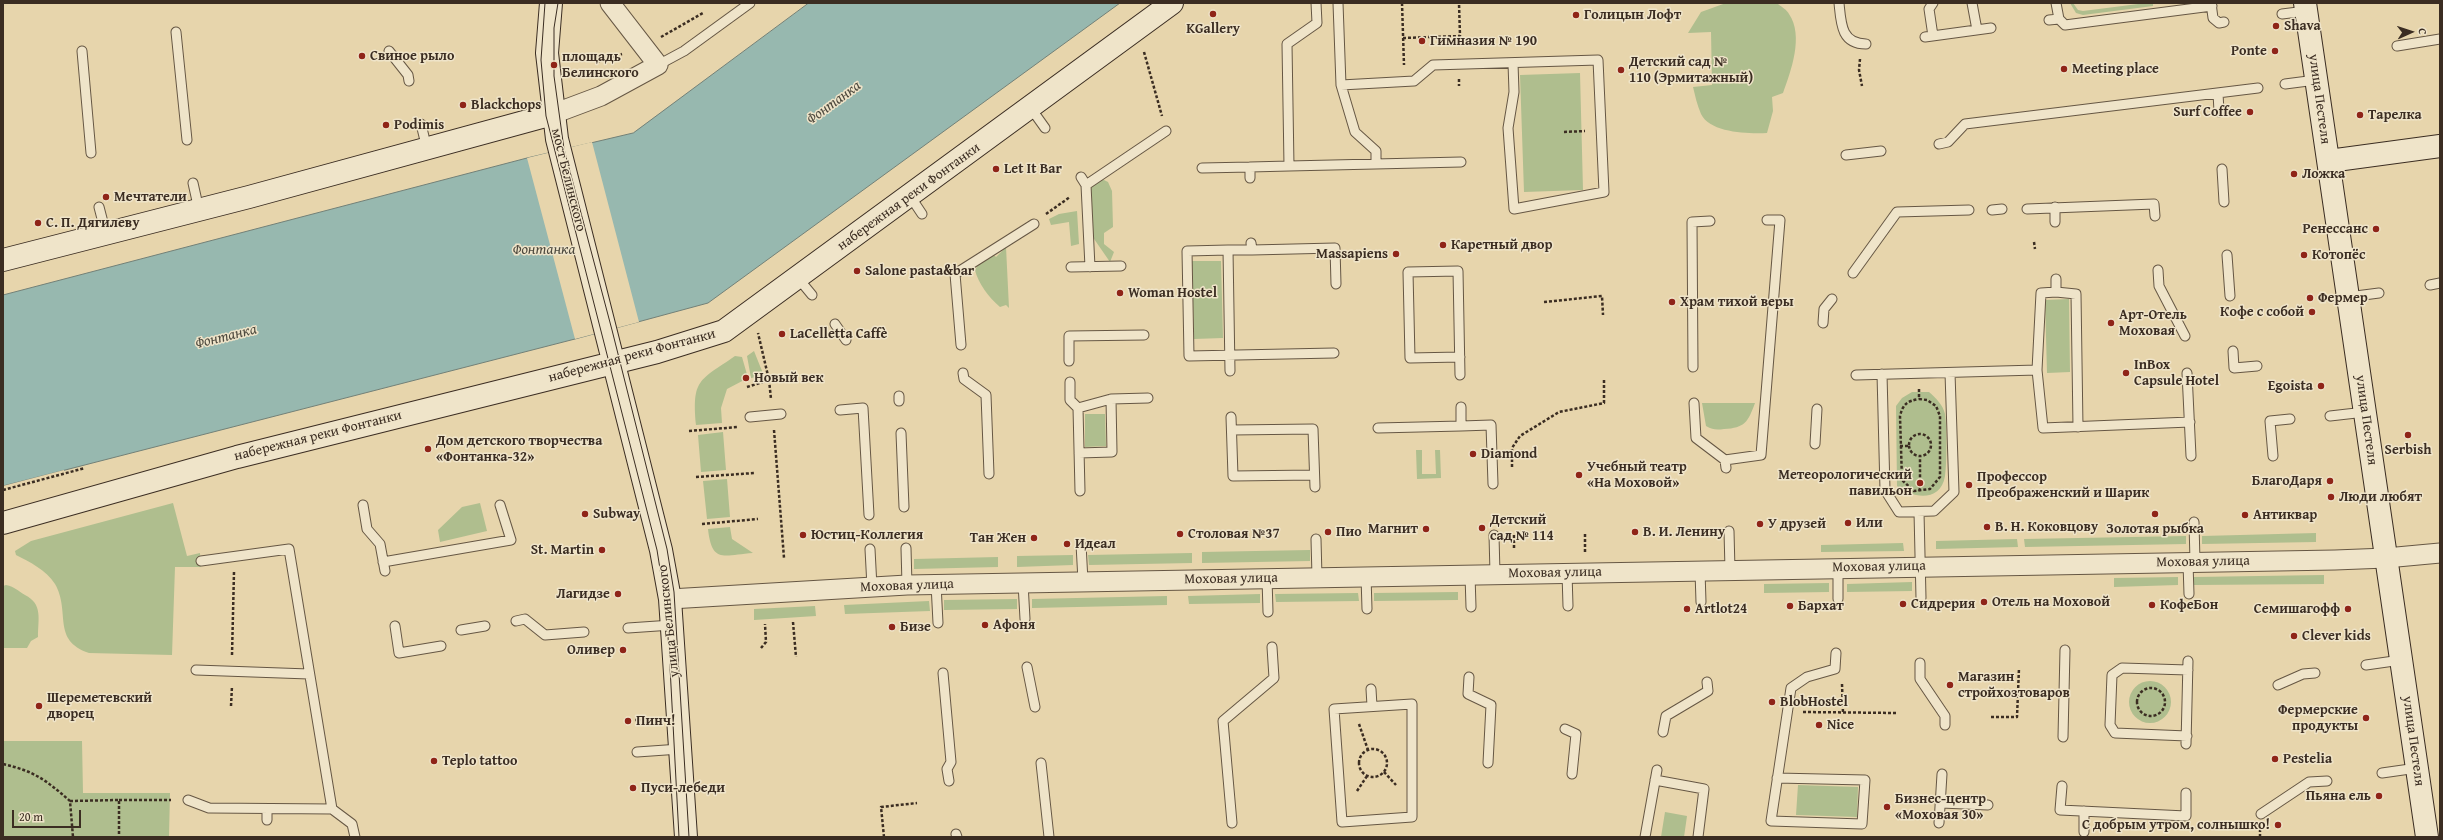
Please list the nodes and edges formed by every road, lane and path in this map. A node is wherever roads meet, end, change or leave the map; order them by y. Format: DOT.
graph roads {
  1 [pos="551,3"];
  2 [pos="610,3"];
  3 [pos="750,3"];
  4 [pos="1172,3"];
  5 [pos="1316,3"];
  6 [pos="1338,3"];
  7 [pos="1402,3"];
  8 [pos="1459,3"];
  9 [pos="1839,3"];
  10 [pos="1933,3"];
  11 [pos="1972,3"];
  12 [pos="2056,3"];
  13 [pos="2211,5"];
  14 [pos="2306,7"];
  15 [pos="2162,8"];
  16 [pos="2282,14"];
  17 [pos="2224,22"];
  18 [pos="1991,28"];
  19 [pos="1977,30"];
  20 [pos="176,32"];
  21 [pos="1403,38"];
  22 [pos="2440,39"];
  23 [pos="1857,44"];
  24 [pos="1866,44"];
  25 [pos="2397,46"];
  26 [pos="1143,50"];
  27 [pos="82,51"];
  28 [pos="389,51"];
  29 [pos="615,56"];
  30 [pos="597,62"];
  31 [pos="1513,63"];
  32 [pos="658,65"];
  33 [pos="2316,80"];
  34 [pos="409,81"];
  35 [pos="1404,82"];
  36 [pos="2285,84"];
  37 [pos="1341,85"];
  38 [pos="1862,86"];
  39 [pos="2258,88"];
  40 [pos="2218,93"];
  41 [pos="1030,107"];
  42 [pos="2219,112"];
  43 [pos="552,114"];
  44 [pos="420,124"];
  45 [pos="1045,128"];
  46 [pos="1601,130"];
  47 [pos="1166,131"];
  48 [pos="1564,132"];
  49 [pos="187,140"];
  50 [pos="1939,144"];
  51 [pos="2440,146"];
  52 [pos="427,149"];
  53 [pos="1881,151"];
  54 [pos="90,153"];
  55 [pos="1846,155"];
  56 [pos="1461,162"];
  57 [pos="2329,162"];
  58 [pos="1376,164"];
  59 [pos="1289,166"];
  60 [pos="1250,167"];
  61 [pos="1202,168"];
  62 [pos="2222,169"];
  63 [pos="1250,178"];
  64 [pos="1083,181"];
  65 [pos="193,183"];
  66 [pos="910,196"];
  67 [pos="2224,202"];
  68 [pos="99,207"];
  69 [pos="2027,208"];
  70 [pos="2055,208"];
  71 [pos="2002,209"];
  72 [pos="199,210"];
  73 [pos="1970,210"];
  74 [pos="1992,210"];
  75 [pos="922,214"];
  76 [pos="2155,216"];
  77 [pos="1767,220"];
  78 [pos="1710,222"];
  79 [pos="2055,222"];
  80 [pos="1034,224"];
  81 [pos="106,234"];
  82 [pos="2034,242"];
  83 [pos="2034,249"];
  84 [pos="1228,250"];
  85 [pos="2227,254"];
  86 [pos="3,260"];
  87 [pos="1121,266"];
  88 [pos="1071,267"];
  89 [pos="1090,267"];
  90 [pos="2158,270"];
  91 [pos="1853,273"];
  92 [pos="798,278"];
  93 [pos="2056,279"];
  94 [pos="2440,283"];
  95 [pos="1336,284"];
  96 [pos="2430,285"];
  97 [pos="2056,292"];
  98 [pos="2379,293"];
  99 [pos="812,295"];
  100 [pos="2230,296"];
  101 [pos="2348,297"];
  102 [pos="1832,299"];
  103 [pos="1544,302"];
  104 [pos="1603,315"];
  105 [pos="1823,323"];
  106 [pos="835,324"];
  107 [pos="758,332"];
  108 [pos="1144,335"];
  109 [pos="2185,336"];
  110 [pos="846,340"];
  111 [pos="961,345"];
  112 [pos="2233,351"];
  113 [pos="1334,353"];
  114 [pos="1230,355"];
  115 [pos="1460,357"];
  116 [pos="1069,361"];
  117 [pos="614,362"];
  118 [pos="2256,366"];
  119 [pos="1694,367"];
  120 [pos="2037,370"];
  121 [pos="1230,371"];
  122 [pos="1950,372"];
  123 [pos="963,373"];
  124 [pos="2187,373"];
  125 [pos="1882,374"];
  126 [pos="1460,375"];
  127 [pos="1856,375"];
  128 [pos="1604,378"];
  129 [pos="769,380"];
  130 [pos="1070,382"];
  131 [pos="747,387"];
  132 [pos="1148,398"];
  133 [pos="1111,399"];
  134 [pos="1694,403"];
  135 [pos="1461,407"];
  136 [pos="1078,408"];
  137 [pos="1817,409"];
  138 [pos="840,410"];
  139 [pos="2365,412"];
  140 [pos="777,415"];
  141 [pos="2330,416"];
  142 [pos="750,417"];
  143 [pos="1231,417"];
  144 [pos="2290,419"];
  145 [pos="2190,422"];
  146 [pos="743,426"];
  147 [pos="1462,426"];
  148 [pos="2078,427"];
  149 [pos="1378,428"];
  150 [pos="689,430"];
  151 [pos="1232,430"];
  152 [pos="901,433"];
  153 [pos="1815,444"];
  154 [pos="1079,453"];
  155 [pos="1920,456"];
  156 [pos="2191,456"];
  157 [pos="2273,456"];
  158 [pos="1512,467"];
  159 [pos="85,468"];
  160 [pos="754,473"];
  161 [pos="989,474"];
  162 [pos="1314,475"];
  163 [pos="696,477"];
  164 [pos="1493,484"];
  165 [pos="1315,487"];
  166 [pos="3,490"];
  167 [pos="1080,491"];
  168 [pos="1919,491"];
  169 [pos="362,505"];
  170 [pos="500,505"];
  171 [pos="904,507"];
  172 [pos="1919,512"];
  173 [pos="868,515"];
  174 [pos="758,519"];
  175 [pos="2194,522"];
  176 [pos="3,523"];
  177 [pos="702,524"];
  178 [pos="1729,531"];
  179 [pos="1585,534"];
  180 [pos="1494,535"];
  181 [pos="1514,535"];
  182 [pos="1316,538"];
  183 [pos="1081,544"];
  184 [pos="906,548"];
  185 [pos="1514,548"];
  186 [pos="870,549"];
  187 [pos="2440,553"];
  188 [pos="234,556"];
  189 [pos="1585,556"];
  190 [pos="784,558"];
  191 [pos="2386,558"];
  192 [pos="201,561"];
  193 [pos="2192,562"];
  194 [pos="1921,566"];
  195 [pos="1838,568"];
  196 [pos="1730,570"];
  197 [pos="1700,571"];
  198 [pos="1567,573"];
  199 [pos="1495,574"];
  200 [pos="1470,575"];
  201 [pos="1366,576"];
  202 [pos="1317,577"];
  203 [pos="1267,578"];
  204 [pos="1083,581"];
  205 [pos="1023,583"];
  206 [pos="936,584"];
  207 [pos="907,585"];
  208 [pos="872,587"];
  209 [pos="2189,594"];
  210 [pos="1922,598"];
  211 [pos="670,599"];
  212 [pos="1838,599"];
  213 [pos="1701,602"];
  214 [pos="1568,606"];
  215 [pos="1471,607"];
  216 [pos="1367,610"];
  217 [pos="1268,612"];
  218 [pos="1024,619"];
  219 [pos="516,620"];
  220 [pos="794,622"];
  221 [pos="938,622"];
  222 [pos="672,624"];
  223 [pos="765,624"];
  224 [pos="395,626"];
  225 [pos="485,626"];
  226 [pos="628,628"];
  227 [pos="461,630"];
  228 [pos="584,632"];
  229 [pos="441,646"];
  230 [pos="1272,647"];
  231 [pos="761,648"];
  232 [pos="2066,650"];
  233 [pos="1836,653"];
  234 [pos="796,657"];
  235 [pos="2401,660"];
  236 [pos="1920,663"];
  237 [pos="2366,665"];
  238 [pos="1027,667"];
  239 [pos="2019,668"];
  240 [pos="1834,669"];
  241 [pos="196,670"];
  242 [pos="232,671"];
  243 [pos="943,673"];
  244 [pos="2315,673"];
  245 [pos="309,674"];
  246 [pos="1468,677"];
  247 [pos="1707,682"];
  248 [pos="2278,685"];
  249 [pos="1371,689"];
  250 [pos="2138,696"];
  251 [pos="231,706"];
  252 [pos="1372,706"];
  253 [pos="1035,707"];
  254 [pos="1353,707"];
  255 [pos="1787,711"];
  256 [pos="1843,713"];
  257 [pos="1897,713"];
  258 [pos="1991,717"];
  259 [pos="635,720"];
  260 [pos="641,720"];
  261 [pos="1945,724"];
  262 [pos="1565,729"];
  263 [pos="1663,732"];
  264 [pos="2063,737"];
  265 [pos="2187,740"];
  266 [pos="680,749"];
  267 [pos="1368,750"];
  268 [pos="637,752"];
  269 [pos="1041,763"];
  270 [pos="3,764"];
  271 [pos="1488,764"];
  272 [pos="2417,768"];
  273 [pos="1657,770"];
  274 [pos="2382,773"];
  275 [pos="1572,774"];
  276 [pos="1942,774"];
  277 [pos="1777,778"];
  278 [pos="1655,780"];
  279 [pos="948,781"];
  280 [pos="2327,781"];
  281 [pos="2062,786"];
  282 [pos="2186,793"];
  283 [pos="119,800"];
  284 [pos="171,800"];
  285 [pos="188,800"];
  286 [pos="70,801"];
  287 [pos="917,803"];
  288 [pos="1941,803"];
  289 [pos="1988,805"];
  290 [pos="267,809"];
  291 [pos="332,809"];
  292 [pos="2084,811"];
  293 [pos="2261,814"];
  294 [pos="267,820"];
  295 [pos="1232,823"];
  296 [pos="1939,823"];
  297 [pos="2084,832"];
  298 [pos="73,837"];
  299 [pos="119,837"];
  300 [pos="355,837"];
  301 [pos="686,837"];
  302 [pos="884,837"];
  303 [pos="1049,837"];
  304 [pos="1645,837"];
  305 [pos="1698,837"];
  306 [pos="2427,837"];
  1 -- 43 [label="main road"];
  2 -- 32 [label="street"];
  3 -- 32 [label="lane"];
  4 -- 41 [label="main road, набережная реки Фонтанки"];
  5 -- 59 [label="lane"];
  6 -- 37 [label="lane"];
  7 -- 21 [label="path"];
  8 -- 21 [label="path"];
  9 -- 23 [label="lane"];
  10 -- 19 [label="lane"];
  11 -- 19 [label="lane"];
  12 -- 15 [label="lane"];
  13 -- 15 [label="lane"];
  13 -- 17 [label="lane"];
  14 -- 16 [label="lane"];
  14 -- 33 [label="main road, улица Пестеля"];
  18 -- 19 [label="lane"];
  20 -- 49 [label="lane"];
  21 -- 35 [label="path"];
  22 -- 25 [label="lane"];
  23 -- 24 [label="lane"];
  23 -- 38 [label="path"];
  26 -- 47 [label="path"];
  27 -- 54 [label="lane"];
  28 -- 34 [label="lane"];
  29 -- 30 [label="path"];
  31 -- 35 [label="lane"];
  31 -- 46 [label="lane"];
  31 -- 46 [label="lane"];
  32 -- 43 [label="street"];
  33 -- 36 [label="lane"];
  33 -- 57 [label="main road, улица Пестеля"];
  35 -- 37 [label="lane"];
  37 -- 58 [label="lane"];
  39 -- 40 [label="lane"];
  40 -- 42 [label="lane"];
  40 -- 50 [label="lane"];
  41 -- 45 [label="lane"];
  41 -- 66 [label="main road, набережная реки Фонтанки"];
  43 -- 52 [label="main road"];
  43 -- 117 [label="main road, мост Белинского"];
  44 -- 52 [label="lane"];
  46 -- 48 [label="path"];
  47 -- 64 [label="lane"];
  51 -- 57 [label="main road"];
  52 -- 72 [label="main road"];
  53 -- 55 [label="lane"];
  56 -- 58 [label="lane"];
  57 -- 101 [label="main road, улица Пестеля"];
  58 -- 59 [label="lane"];
  59 -- 60 [label="lane"];
  60 -- 61 [label="lane"];
  60 -- 63 [label="lane"];
  62 -- 67 [label="lane"];
  64 -- 80 [label="path"];
  64 -- 89 [label="lane"];
  65 -- 72 [label="lane"];
  66 -- 75 [label="lane"];
  66 -- 92 [label="main road, набережная реки Фонтанки"];
  68 -- 81 [label="lane"];
  69 -- 70 [label="lane"];
  70 -- 76 [label="lane"];
  70 -- 79 [label="lane"];
  71 -- 74 [label="lane"];
  72 -- 81 [label="main road"];
  73 -- 91 [label="lane"];
  77 -- 134 [label="lane"];
  78 -- 119 [label="lane"];
  80 -- 111 [label="lane"];
  81 -- 86 [label="main road"];
  82 -- 83 [label="path"];
  84 -- 95 [label="lane"];
  84 -- 114 [label="lane"];
  84 -- 114 [label="lane"];
  85 -- 100 [label="lane"];
  87 -- 89 [label="lane"];
  88 -- 89 [label="lane"];
  90 -- 109 [label="lane"];
  92 -- 99 [label="lane"];
  92 -- 117 [label="main road, набережная реки Фонтанки"];
  93 -- 97 [label="lane"];
  94 -- 96 [label="lane"];
  97 -- 120 [label="lane"];
  97 -- 148 [label="lane"];
  98 -- 101 [label="lane"];
  101 -- 139 [label="main road, улица Пестеля"];
  102 -- 105 [label="lane"];
  103 -- 104 [label="path"];
  106 -- 110 [label="lane"];
  107 -- 129 [label="path"];
  108 -- 116 [label="lane"];
  112 -- 118 [label="lane"];
  113 -- 114 [label="lane"];
  114 -- 121 [label="lane"];
  115 -- 115 [label="lane"];
  115 -- 126 [label="lane"];
  117 -- 176 [label="main road, набережная реки Фонтанки"];
  117 -- 211 [label="main road, улица Белинского"];
  120 -- 122 [label="lane"];
  120 -- 148 [label="lane"];
  122 -- 125 [label="lane"];
  122 -- 172 [label="lane"];
  123 -- 161 [label="lane"];
  124 -- 145 [label="lane"];
  125 -- 127 [label="lane"];
  125 -- 172 [label="lane"];
  128 -- 158 [label="path"];
  129 -- 131 [label="path"];
  129 -- 140 [label="path"];
  130 -- 136 [label="lane"];
  132 -- 133 [label="lane"];
  133 -- 136 [label="lane"];
  133 -- 154 [label="lane"];
  135 -- 147 [label="lane"];
  136 -- 154 [label="lane"];
  137 -- 153 [label="lane"];
  138 -- 173 [label="lane"];
  139 -- 141 [label="lane"];
  139 -- 191 [label="main road, улица Пестеля"];
  140 -- 142 [label="lane"];
  140 -- 190 [label="path"];
  143 -- 151 [label="lane"];
  144 -- 157 [label="lane"];
  145 -- 148 [label="lane"];
  145 -- 156 [label="lane"];
  146 -- 150 [label="path"];
  147 -- 149 [label="lane"];
  147 -- 164 [label="lane"];
  151 -- 162 [label="lane"];
  151 -- 162 [label="lane"];
  152 -- 171 [label="lane"];
  154 -- 167 [label="lane"];
  155 -- 155 [label="path"];
  155 -- 168 [label="path"];
  159 -- 166 [label="path"];
  160 -- 163 [label="path"];
  162 -- 165 [label="lane"];
  168 -- 168 [label="path"];
  169 -- 170 [label="lane"];
  172 -- 194 [label="lane"];
  174 -- 177 [label="path"];
  175 -- 193 [label="lane"];
  178 -- 196 [label="lane"];
  179 -- 189 [label="path"];
  180 -- 199 [label="lane"];
  181 -- 185 [label="path"];
  182 -- 202 [label="lane"];
  183 -- 204 [label="lane"];
  184 -- 207 [label="lane"];
  186 -- 208 [label="lane"];
  187 -- 191 [label="street, Моховая улица"];
  188 -- 192 [label="lane"];
  188 -- 242 [label="path"];
  188 -- 245 [label="lane"];
  191 -- 193 [label="street, Моховая улица"];
  191 -- 235 [label="main road, улица Пестеля"];
  193 -- 194 [label="street, Моховая улица"];
  193 -- 209 [label="lane"];
  194 -- 195 [label="street, Моховая улица"];
  194 -- 210 [label="lane"];
  195 -- 196 [label="street, Моховая улица"];
  195 -- 212 [label="lane"];
  196 -- 197 [label="street, Моховая улица"];
  197 -- 198 [label="street, Моховая улица"];
  197 -- 213 [label="lane"];
  198 -- 199 [label="street, Моховая улица"];
  198 -- 214 [label="lane"];
  199 -- 200 [label="street, Моховая улица"];
  200 -- 201 [label="street, Моховая улица"];
  200 -- 215 [label="lane"];
  201 -- 202 [label="street, Моховая улица"];
  201 -- 216 [label="lane"];
  202 -- 203 [label="street, Моховая улица"];
  203 -- 204 [label="street, Моховая улица"];
  203 -- 217 [label="lane"];
  204 -- 205 [label="street, Моховая улица"];
  205 -- 206 [label="street, Моховая улица"];
  205 -- 218 [label="lane"];
  206 -- 207 [label="street, Моховая улица"];
  206 -- 221 [label="lane"];
  207 -- 208 [label="street, Моховая улица"];
  208 -- 211 [label="street, Моховая улица"];
  211 -- 222 [label="main road, улица Белинского"];
  219 -- 228 [label="lane"];
  220 -- 234 [label="path"];
  222 -- 226 [label="lane"];
  222 -- 266 [label="main road, улица Белинского"];
  223 -- 231 [label="path"];
  224 -- 229 [label="lane"];
  225 -- 227 [label="lane"];
  230 -- 295 [label="lane"];
  232 -- 264 [label="lane"];
  233 -- 240 [label="lane"];
  235 -- 237 [label="lane"];
  235 -- 272 [label="main road, улица Пестеля"];
  236 -- 261 [label="lane"];
  238 -- 253 [label="lane"];
  239 -- 258 [label="path"];
  240 -- 255 [label="lane"];
  240 -- 256 [label="path"];
  241 -- 242 [label="lane"];
  242 -- 245 [label="lane"];
  242 -- 251 [label="path"];
  243 -- 279 [label="lane"];
  244 -- 248 [label="lane"];
  245 -- 291 [label="lane"];
  246 -- 271 [label="lane"];
  247 -- 263 [label="lane"];
  249 -- 252 [label="lane"];
  250 -- 250 [label="path"];
  252 -- 254 [label="lane"];
  252 -- 254 [label="lane"];
  254 -- 267 [label="path"];
  255 -- 256 [label="path"];
  255 -- 277 [label="lane"];
  256 -- 257 [label="path"];
  259 -- 260 [label="path"];
  262 -- 275 [label="lane"];
  265 -- 265 [label="lane"];
  266 -- 268 [label="lane"];
  266 -- 301 [label="main road, улица Белинского"];
  267 -- 267 [label="path"];
  269 -- 303 [label="lane"];
  270 -- 286 [label="path"];
  272 -- 274 [label="lane"];
  272 -- 306 [label="main road, улица Пестеля"];
  273 -- 278 [label="lane"];
  276 -- 288 [label="lane"];
  277 -- 277 [label="lane"];
  278 -- 304 [label="lane"];
  278 -- 305 [label="lane"];
  280 -- 293 [label="lane"];
  281 -- 292 [label="lane"];
  282 -- 292 [label="lane"];
  283 -- 284 [label="path"];
  283 -- 286 [label="path"];
  283 -- 299 [label="path"];
  285 -- 290 [label="lane"];
  286 -- 298 [label="path"];
  287 -- 302 [label="path"];
  288 -- 289 [label="lane"];
  288 -- 296 [label="lane"];
  290 -- 291 [label="lane"];
  290 -- 294 [label="lane"];
  291 -- 300 [label="lane"];
  292 -- 297 [label="lane"];
}
